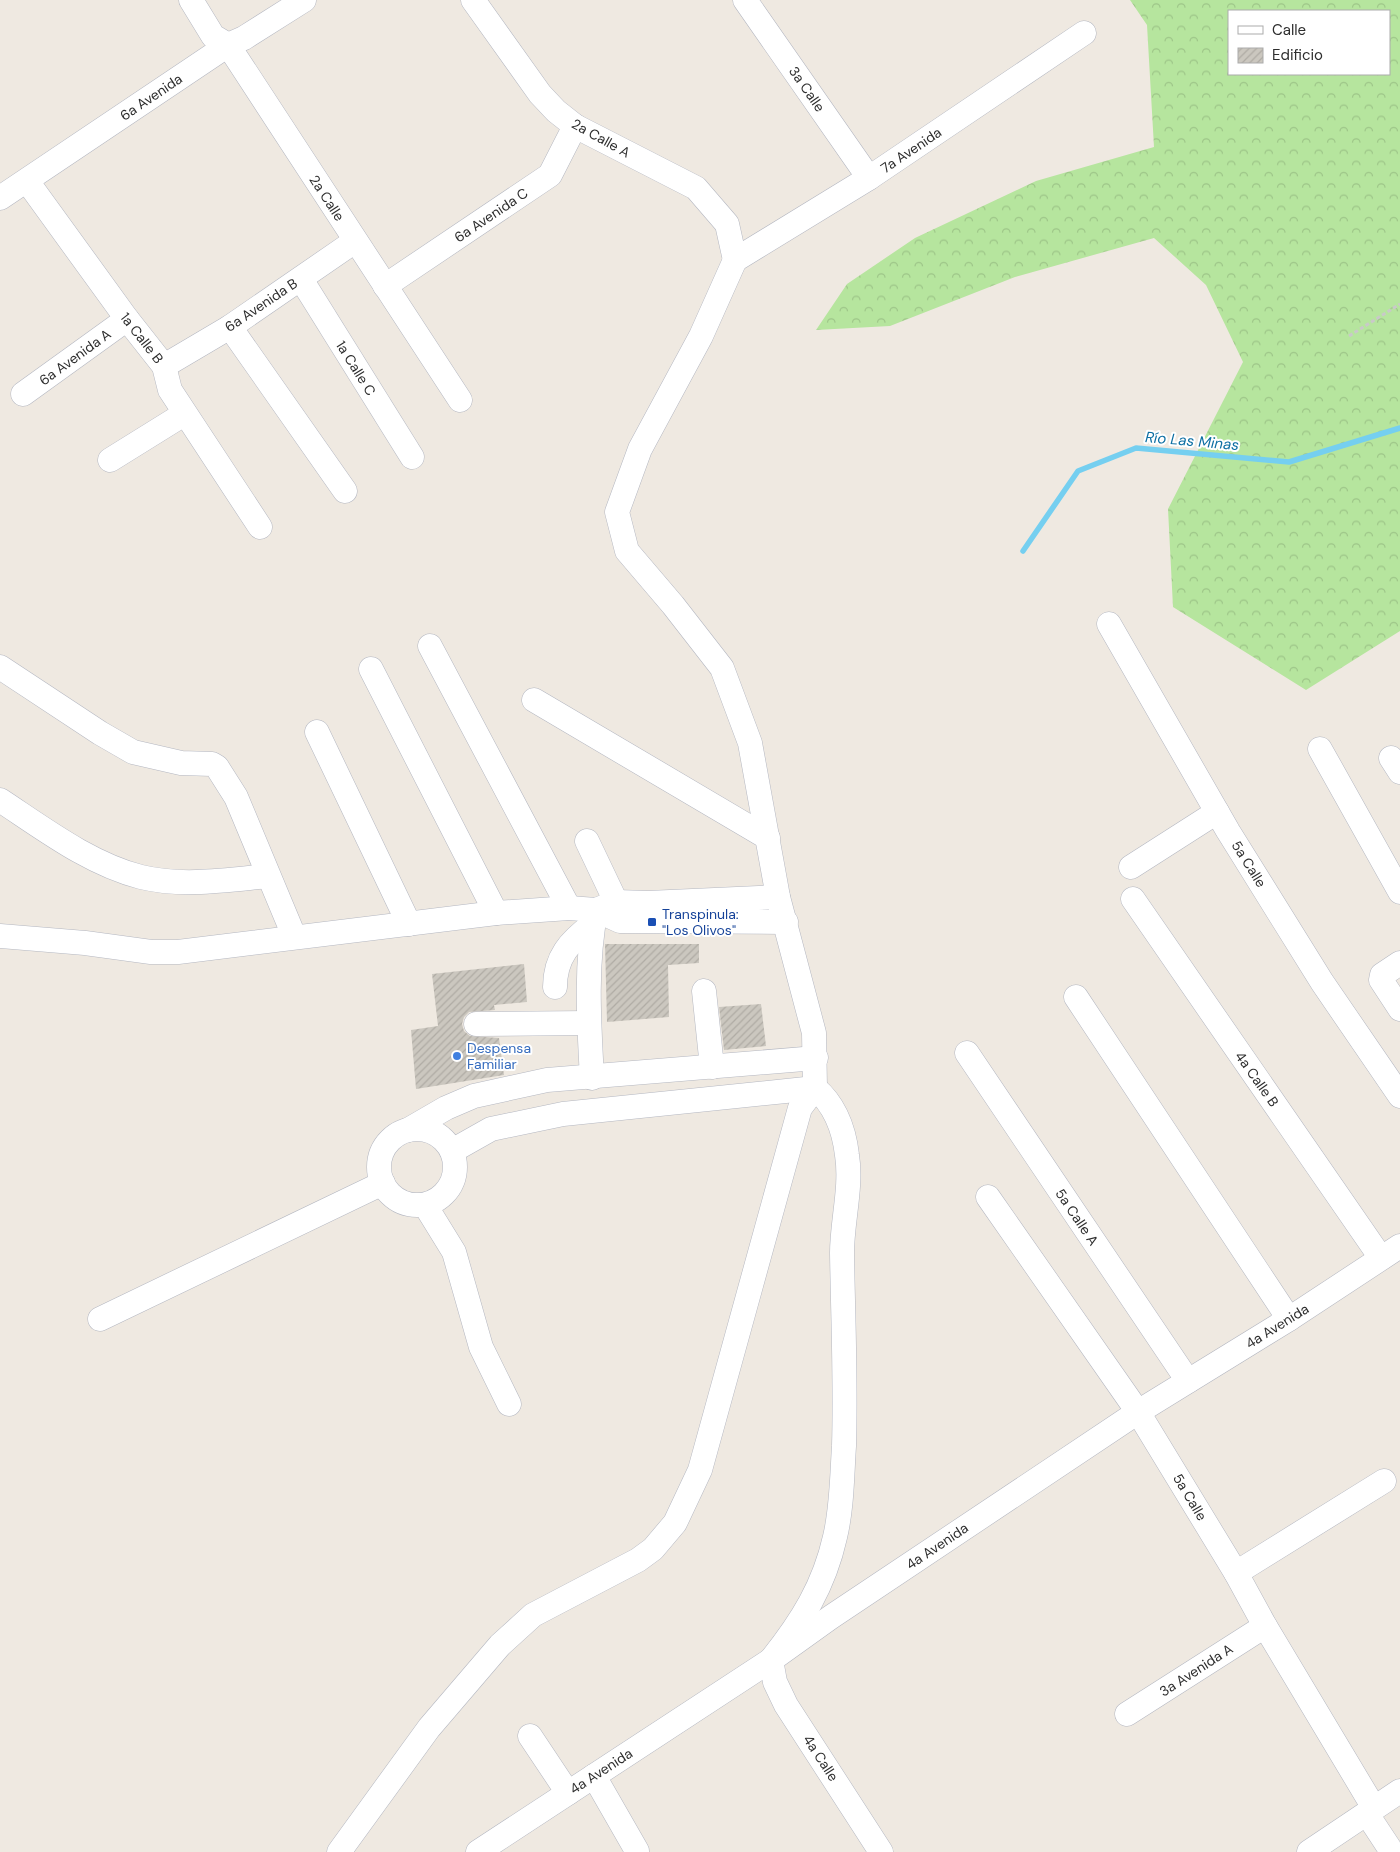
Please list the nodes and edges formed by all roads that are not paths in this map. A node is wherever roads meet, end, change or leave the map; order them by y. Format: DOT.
graph roads {
  1 [pos="191,0"];
  2 [pos="304,0"];
  3 [pos="473,0"];
  4 [pos="745,0"];
  5 [pos="1084,33"];
  6 [pos="228,45"];
  7 [pos="575,126"];
  8 [pos="869,178"];
  9 [pos="27,181"];
  10 [pos="0,198"];
  11 [pos="355,241"];
  12 [pos="735,260"];
  13 [pos="301,279"];
  14 [pos="385,286"];
  15 [pos="127,319"];
  16 [pos="230,326"];
  17 [pos="164,366"];
  18 [pos="23,394"];
  19 [pos="460,400"];
  20 [pos="184,414"];
  21 [pos="412,457"];
  22 [pos="110,460"];
  23 [pos="345,491"];
  24 [pos="260,528"];
  25 [pos="1109,624"];
  26 [pos="430,646"];
  27 [pos="0,668"];
  28 [pos="370,669"];
  29 [pos="534,700"];
  30 [pos="317,732"];
  31 [pos="1320,749"];
  32 [pos="0,800"];
  33 [pos="1217,812"];
  34 [pos="768,838"];
  35 [pos="587,841"];
  36 [pos="772,863"];
  37 [pos="1131,867"];
  38 [pos="268,876"];
  39 [pos="1400,892"];
  40 [pos="778,897"];
  41 [pos="742,899"];
  42 [pos="1133,899"];
  43 [pos="569,908"];
  44 [pos="602,912"];
  45 [pos="496,913"];
  46 [pos="786,922"];
  47 [pos="409,924"];
  48 [pos="0,936"];
  49 [pos="294,936"];
  50 [pos="1400,963"];
  51 [pos="555,987"];
  52 [pos="704,991"];
  53 [pos="1076,997"];
  54 [pos="1400,1009"];
  55 [pos="589,1023"];
  56 [pos="476,1024"];
  57 [pos="967,1053"];
  58 [pos="816,1058"];
  59 [pos="712,1068"];
  60 [pos="592,1078"];
  61 [pos="815,1088"];
  62 [pos="1400,1096"];
  63 [pos="408,1130"];
  64 [pos="452,1151"];
  65 [pos="383,1183"];
  66 [pos="988,1197"];
  67 [pos="425,1205"];
  68 [pos="1391,1252"];
  69 [pos="100,1319"];
  70 [pos="1289,1319"];
  71 [pos="1188,1382"];
  72 [pos="509,1404"];
  73 [pos="1138,1412"];
  74 [pos="1384,1482"];
  75 [pos="1236,1573"];
  76 [pos="1265,1626"];
  77 [pos="771,1660"];
  78 [pos="1128,1714"];
  79 [pos="530,1736"];
  80 [pos="594,1776"];
  81 [pos="1400,1792"];
  82 [pos="568,1793"];
  83 [pos="1370,1811"];
  84 [pos="637,1851"];
  85 [pos="339,1852"];
  86 [pos="478,1852"];
  87 [pos="881,1852"];
  88 [pos="1309,1852"];
  89 [pos="1392,1852"];
  1 -- 6 [label="street, 2a Calle"];
  2 -- 6 [label="street, 6a Avenida"];
  3 -- 7 [label="street, 2a Calle A"];
  4 -- 8 [label="street, 3a Calle"];
  5 -- 8 [label="street, 7a Avenida"];
  6 -- 9 [label="street, 6a Avenida"];
  6 -- 11 [label="street, 2a Calle"];
  7 -- 12 [label="street, 2a Calle A"];
  7 -- 14 [label="street, 6a Avenida C"];
  8 -- 12 [label="street, 7a Avenida"];
  9 -- 10 [label="street, 6a Avenida"];
  9 -- 15 [label="street, 1a Calle B"];
  11 -- 13 [label="street, 6a Avenida B"];
  11 -- 14 [label="street, 2a Calle"];
  12 -- 34 [label="street"];
  13 -- 16 [label="street, 6a Avenida B"];
  13 -- 21 [label="street, 1a Calle C"];
  14 -- 19 [label="street, 2a Calle"];
  15 -- 17 [label="street, 1a Calle B"];
  15 -- 18 [label="street, 6a Avenida A"];
  16 -- 17 [label="street, 6a Avenida B"];
  16 -- 23 [label="street"];
  17 -- 20 [label="street, 1a Calle B"];
  20 -- 22 [label="street"];
  20 -- 24 [label="street, 1a Calle B"];
  25 -- 33 [label="street, 5a Calle"];
  26 -- 43 [label="street"];
  27 -- 38 [label="street"];
  28 -- 45 [label="street"];
  29 -- 34 [label="street"];
  30 -- 47 [label="street"];
  31 -- 39 [label="street"];
  32 -- 38 [label="street"];
  33 -- 37 [label="street"];
  33 -- 62 [label="street, 5a Calle"];
  34 -- 36 [label="street"];
  35 -- 44 [label="street"];
  36 -- 40 [label="street"];
  36 -- 41 [label="street"];
  38 -- 49 [label="street"];
  40 -- 41 [label="street"];
  40 -- 46 [label="street"];
  41 -- 44 [label="street"];
  42 -- 68 [label="street, 4a Calle B"];
  43 -- 44 [label="street"];
  43 -- 45 [label="street"];
  44 -- 46 [label="street"];
  44 -- 51 [label="street"];
  44 -- 55 [label="street"];
  45 -- 47 [label="street"];
  46 -- 58 [label="street"];
  47 -- 49 [label="street"];
  48 -- 49 [label="street"];
  50 -- 54 [label="street"];
  52 -- 59 [label="street"];
  53 -- 70 [label="street"];
  55 -- 56 [label="street"];
  55 -- 60 [label="street"];
  57 -- 71 [label="street, 5a Calle A"];
  58 -- 59 [label="street"];
  58 -- 61 [label="street"];
  59 -- 60 [label="street"];
  60 -- 63 [label="street"];
  61 -- 64 [label="street"];
  61 -- 77 [label="street"];
  61 -- 85 [label="street"];
  63 -- 64 [label="street"];
  63 -- 65 [label="street"];
  64 -- 67 [label="street"];
  65 -- 67 [label="street"];
  65 -- 69 [label="street"];
  66 -- 73 [label="street, 5a Calle"];
  67 -- 72 [label="street"];
  68 -- 70 [label="street, 4a Avenida"];
  70 -- 71 [label="street, 4a Avenida"];
  71 -- 73 [label="street, 4a Avenida"];
  73 -- 75 [label="street, 5a Calle"];
  73 -- 77 [label="street, 4a Avenida"];
  74 -- 75 [label="street"];
  75 -- 76 [label="street, 5a Calle"];
  76 -- 78 [label="street, 3a Avenida A"];
  76 -- 83 [label="street, 5a Calle"];
  77 -- 80 [label="street, 4a Avenida"];
  77 -- 87 [label="street, 4a Calle"];
  79 -- 82 [label="street"];
  80 -- 82 [label="street, 4a Avenida"];
  80 -- 84 [label="street"];
  81 -- 83 [label="street"];
  82 -- 86 [label="street, 4a Avenida"];
  83 -- 88 [label="street"];
  83 -- 89 [label="street, 5a Calle"];
}
